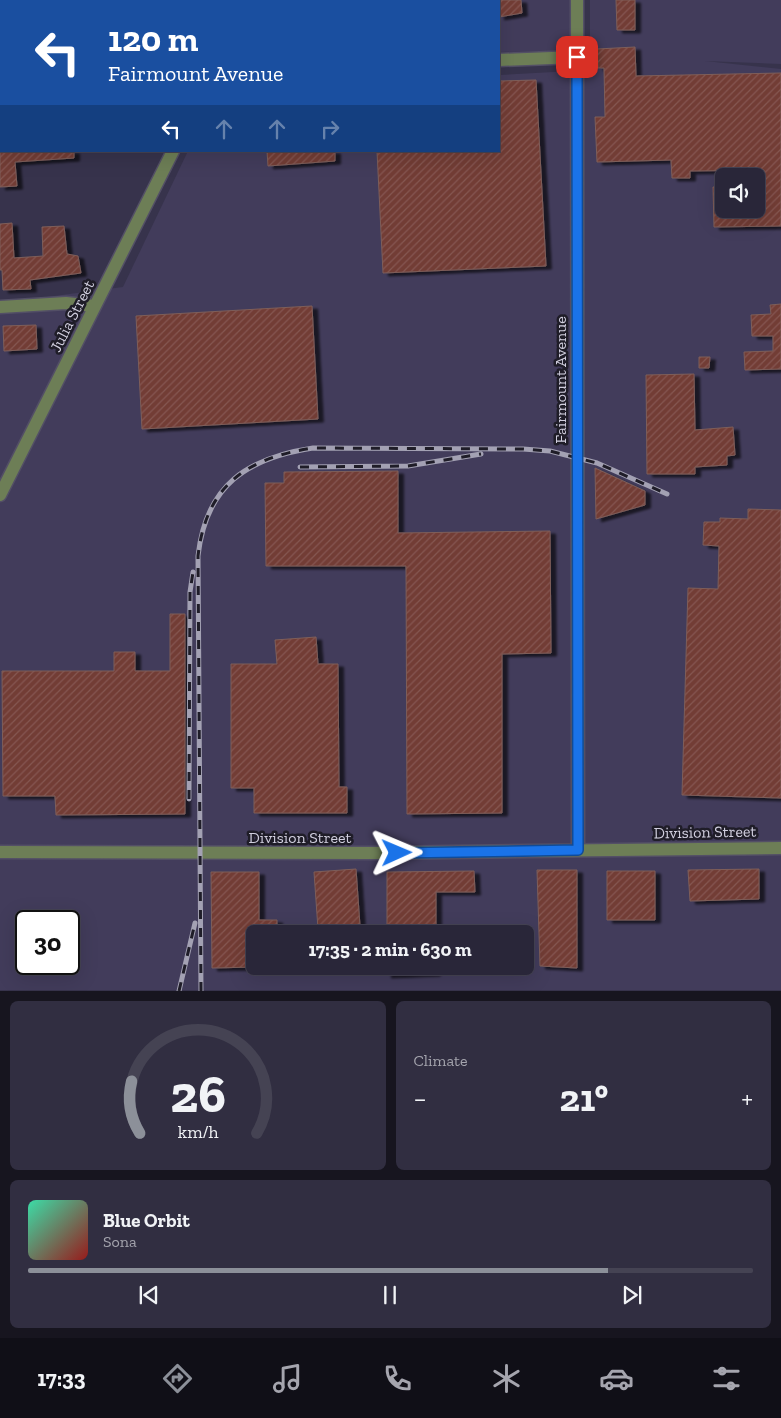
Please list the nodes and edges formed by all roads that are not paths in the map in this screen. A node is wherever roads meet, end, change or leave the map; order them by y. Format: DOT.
graph roads {
  1 [pos="577,0"];
  2 [pos="577,57"];
  3 [pos="500,60"];
  4 [pos="172,152"];
  5 [pos="94,306"];
  6 [pos="0,307"];
  7 [pos="0,495"];
  8 [pos="781,848"];
  9 [pos="578,850"];
  10 [pos="0,852"];
  1 -- 2 [label="street, Fairmount Avenue"];
  2 -- 3 [label="street"];
  2 -- 9 [label="street, Fairmount Avenue"];
  4 -- 5 [label="street, Julia Street"];
  5 -- 6 [label="street"];
  5 -- 7 [label="street, Julia Street"];
  8 -- 9 [label="street, Division Street"];
  9 -- 10 [label="street, Division Street"];
}
